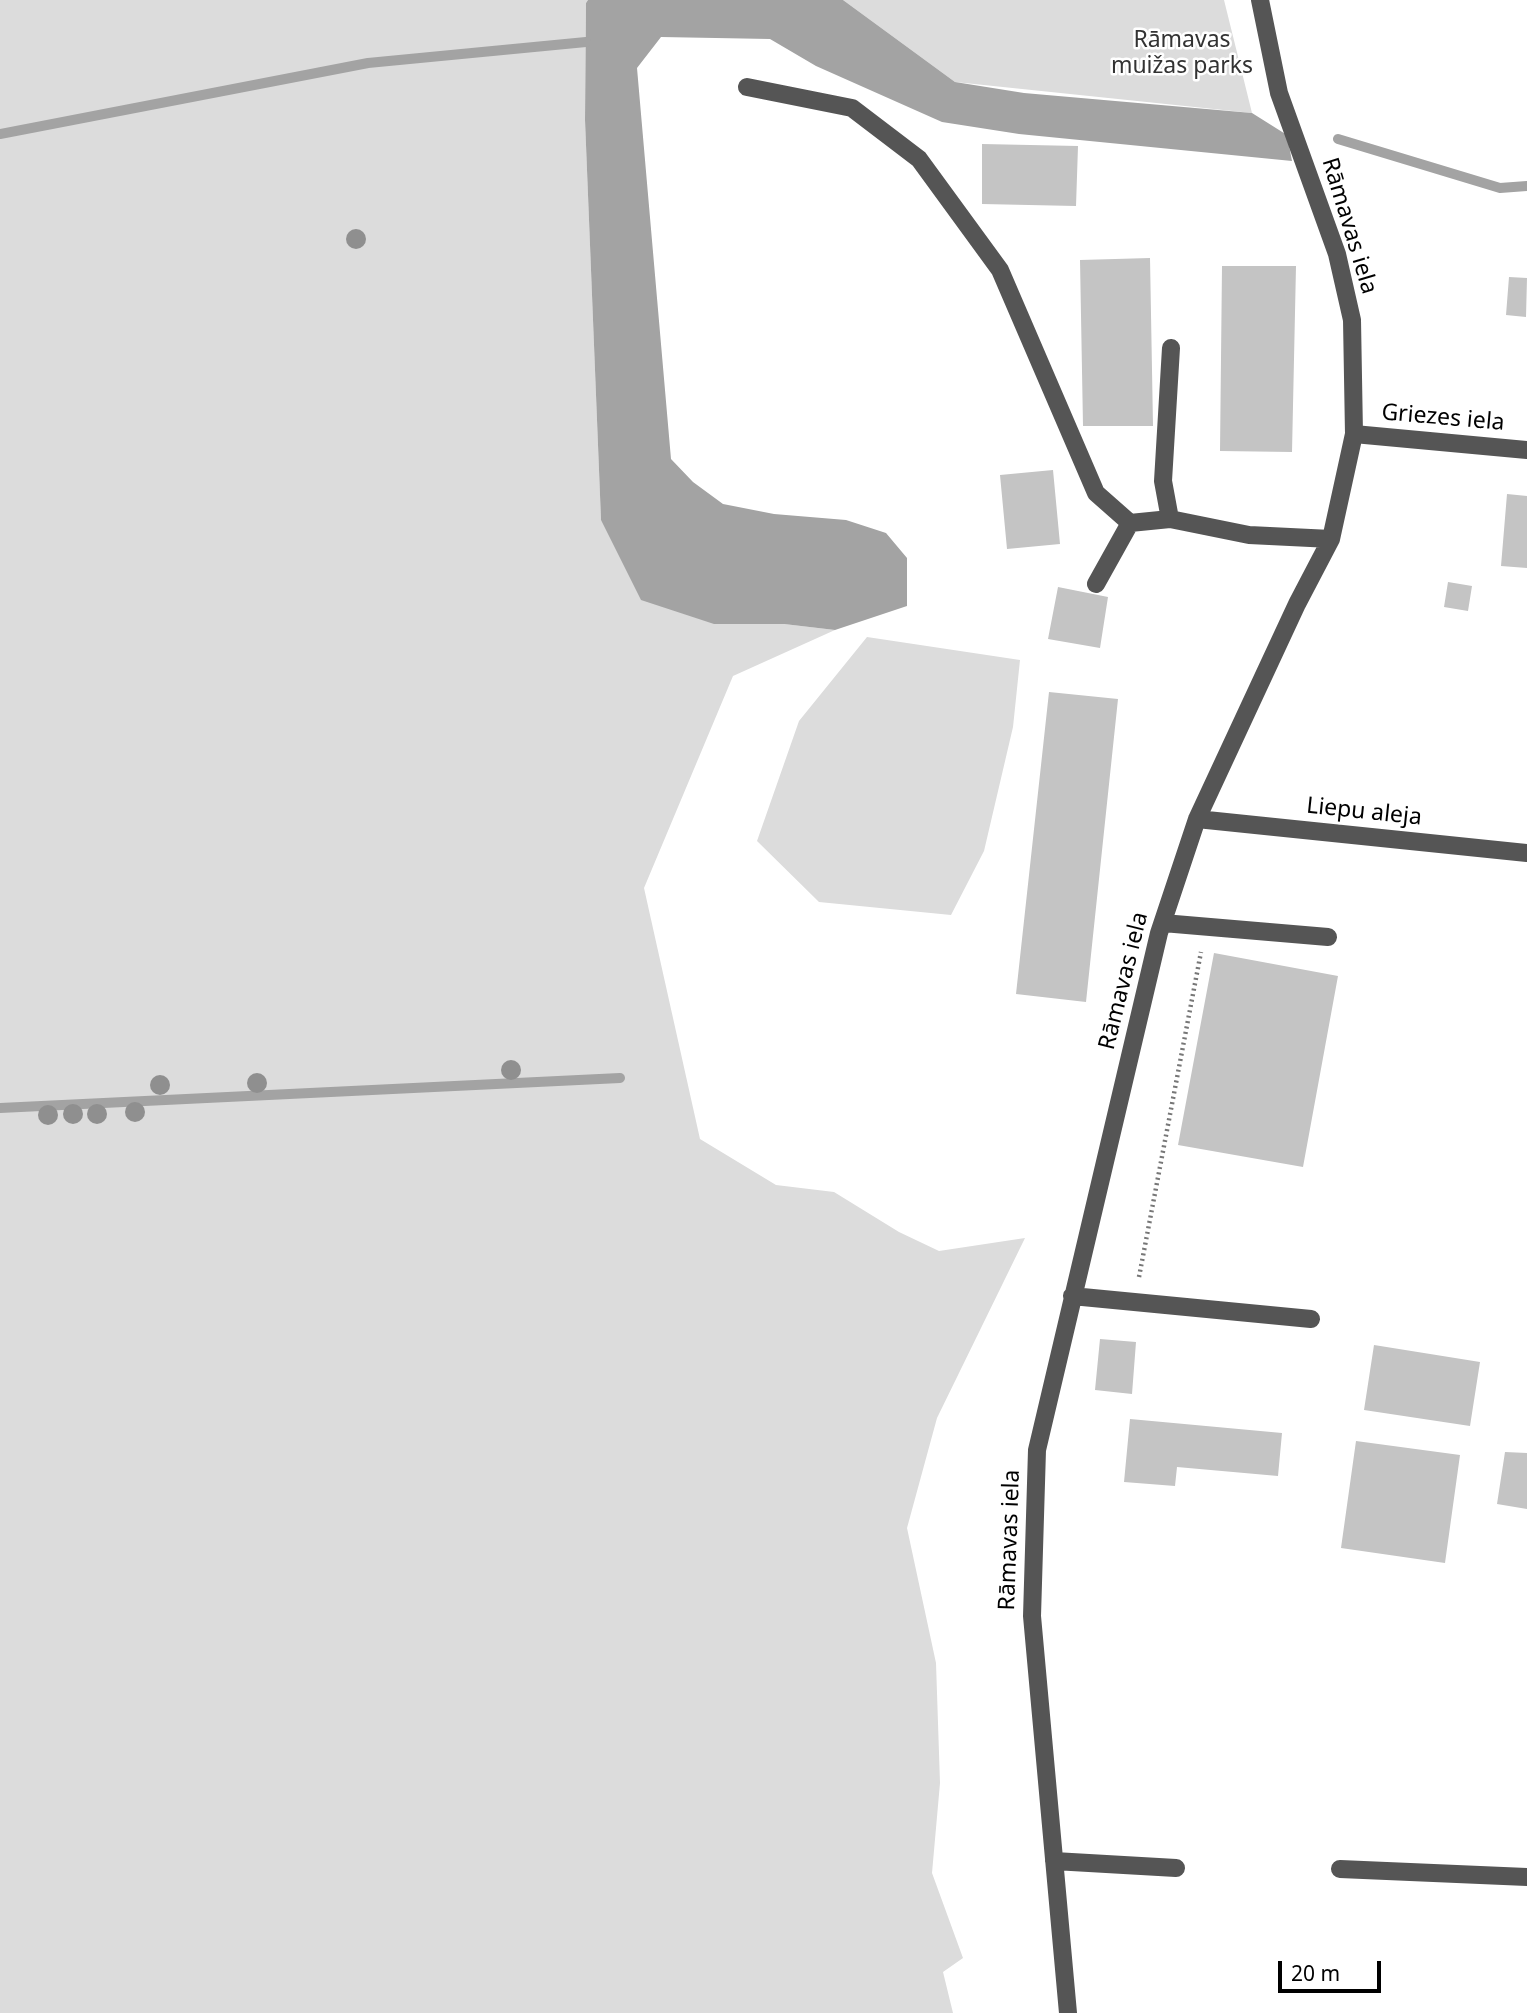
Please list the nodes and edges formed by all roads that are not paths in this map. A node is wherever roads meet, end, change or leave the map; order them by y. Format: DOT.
graph roads {
  1 [pos="1260,0"];
  2 [pos="747,88"];
  3 [pos="1171,348"];
  4 [pos="1354,434"];
  5 [pos="1527,450"];
  6 [pos="1170,519"];
  7 [pos="1130,523"];
  8 [pos="1331,539"];
  9 [pos="1096,584"];
  10 [pos="1197,819"];
  11 [pos="1527,853"];
  12 [pos="1163,923"];
  13 [pos="1328,937"];
  14 [pos="1072,1296"];
  15 [pos="1311,1319"];
  16 [pos="1054,1861"];
  17 [pos="1176,1868"];
  18 [pos="1340,1869"];
  19 [pos="1527,1877"];
  20 [pos="1068,2013"];
  1 -- 4 [label="street, Rāmavas iela"];
  2 -- 7 [label="street"];
  3 -- 6 [label="street"];
  4 -- 5 [label="street, Griezes iela"];
  4 -- 8 [label="street, Rāmavas iela"];
  6 -- 7 [label="street"];
  6 -- 8 [label="street"];
  7 -- 9 [label="street"];
  8 -- 10 [label="street, Rāmavas iela"];
  10 -- 11 [label="street, Liepu aleja"];
  10 -- 12 [label="street, Rāmavas iela"];
  12 -- 13 [label="street"];
  12 -- 14 [label="street, Rāmavas iela"];
  14 -- 15 [label="street"];
  14 -- 16 [label="street, Rāmavas iela"];
  16 -- 17 [label="street"];
  16 -- 20 [label="street, Rāmavas iela"];
  18 -- 19 [label="street"];
}
